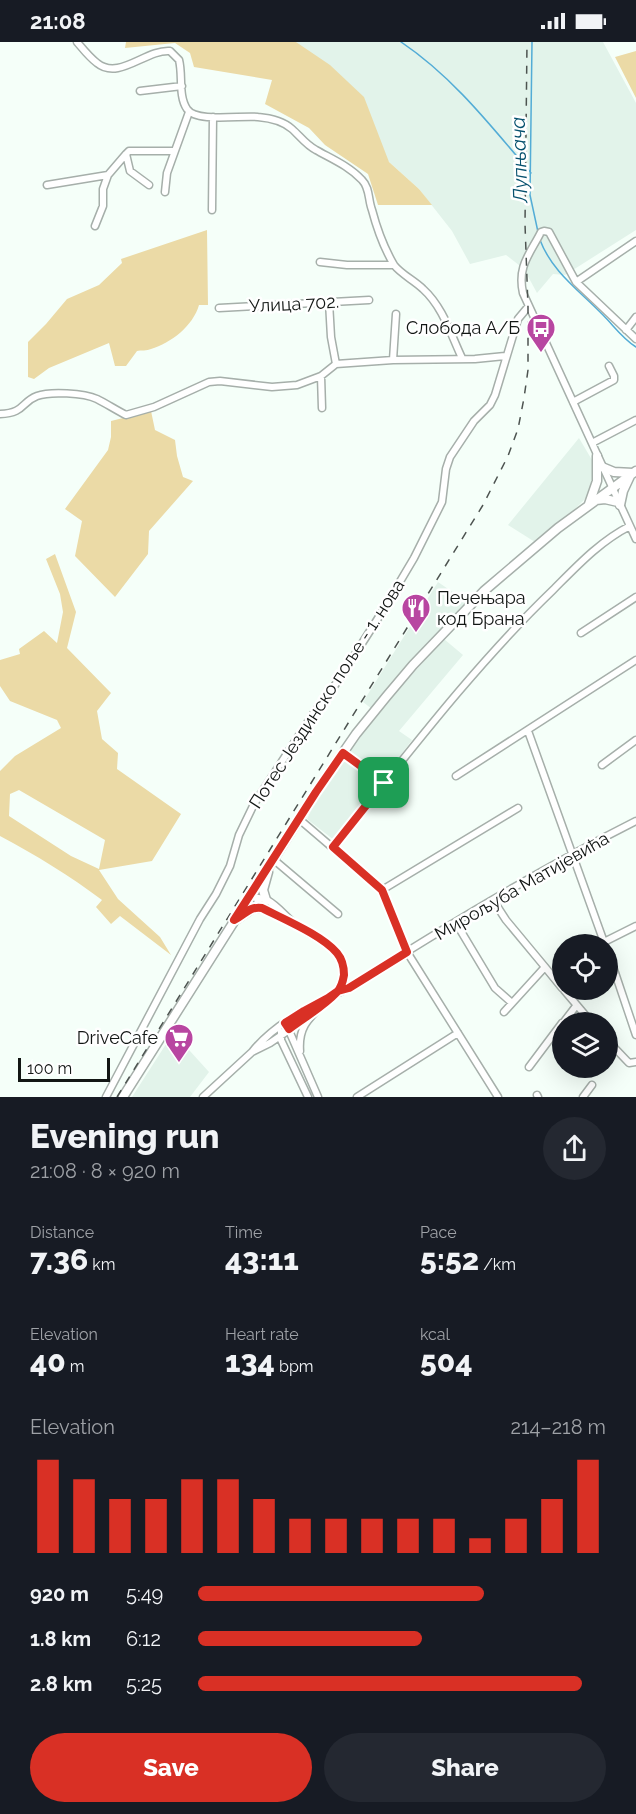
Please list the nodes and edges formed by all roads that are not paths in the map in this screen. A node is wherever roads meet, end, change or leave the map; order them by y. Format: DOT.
graph roads {
  1 [pos="77,42"];
  2 [pos="182,86"];
  3 [pos="140,91"];
  4 [pos="189,112"];
  5 [pos="213,117"];
  6 [pos="174,151"];
  7 [pos="126,153"];
  8 [pos="108,175"];
  9 [pos="47,185"];
  10 [pos="149,185"];
  11 [pos="165,192"];
  12 [pos="212,210"];
  13 [pos="95,226"];
  14 [pos="636,241"];
  15 [pos="320,262"];
  16 [pos="394,265"];
  17 [pos="576,282"];
  18 [pos="369,300"];
  19 [pos="329,302"];
  20 [pos="528,307"];
  21 [pos="219,308"];
  22 [pos="396,314"];
  23 [pos="636,317"];
  24 [pos="626,330"];
  25 [pos="636,339"];
  26 [pos="506,356"];
  27 [pos="462,358"];
  28 [pos="393,360"];
  29 [pos="336,364"];
  30 [pos="609,366"];
  31 [pos="321,376"];
  32 [pos="573,402"];
  33 [pos="322,408"];
  34 [pos="0,414"];
  35 [pos="636,420"];
  36 [pos="592,443"];
  37 [pos="597,456"];
  38 [pos="602,467"];
  39 [pos="633,473"];
  40 [pos="612,488"];
  41 [pos="592,502"];
  42 [pos="619,503"];
  43 [pos="630,526"];
  44 [pos="636,538"];
  45 [pos="636,597"];
  46 [pos="581,633"];
  47 [pos="636,660"];
  48 [pos="528,731"];
  49 [pos="636,740"];
  50 [pos="343,753"];
  51 [pos="602,765"];
  52 [pos="456,776"];
  53 [pos="384,783"];
  54 [pos="518,808"];
  55 [pos="299,819"];
  56 [pos="636,821"];
  57 [pos="333,847"];
  58 [pos="572,854"];
  59 [pos="271,863"];
  60 [pos="382,890"];
  61 [pos="252,895"];
  62 [pos="493,900"];
  63 [pos="264,904"];
  64 [pos="338,914"];
  65 [pos="234,920"];
  66 [pos="456,923"];
  67 [pos="636,926"];
  68 [pos="602,934"];
  69 [pos="618,936"];
  70 [pos="407,952"];
  71 [pos="545,967"];
  72 [pos="552,976"];
  73 [pos="618,982"];
  74 [pos="338,991"];
  75 [pos="328,998"];
  76 [pos="571,1000"];
  77 [pos="512,1003"];
  78 [pos="576,1006"];
  79 [pos="504,1012"];
  80 [pos="571,1012"];
  81 [pos="582,1012"];
  82 [pos="311,1015"];
  83 [pos="287,1026"];
  84 [pos="458,1033"];
  85 [pos="280,1035"];
  86 [pos="636,1035"];
  87 [pos="552,1038"];
  88 [pos="252,1052"];
  89 [pos="300,1053"];
  90 [pos="618,1053"];
  91 [pos="636,1062"];
  92 [pos="529,1068"];
  93 [pos="592,1085"];
  94 [pos="106,1097"];
  95 [pos="123,1097"];
  96 [pos="203,1097"];
  97 [pos="308,1097"];
  98 [pos="318,1097"];
  99 [pos="357,1097"];
  100 [pos="498,1097"];
  101 [pos="583,1097"];
  1 -- 2 [label="street"];
  2 -- 3 [label="street"];
  2 -- 4 [label="street"];
  4 -- 5 [label="street"];
  4 -- 6 [label="street"];
  5 -- 12 [label="street"];
  5 -- 16 [label="street"];
  6 -- 7 [label="street"];
  6 -- 11 [label="street"];
  7 -- 8 [label="street"];
  7 -- 10 [label="street"];
  8 -- 9 [label="street"];
  8 -- 13 [label="street"];
  14 -- 17 [label="street"];
  15 -- 16 [label="street"];
  16 -- 27 [label="street"];
  17 -- 20 [label="street"];
  17 -- 24 [label="street"];
  18 -- 19 [label="street, Улица 702."];
  19 -- 21 [label="street, Улица 702."];
  19 -- 29 [label="street"];
  20 -- 26 [label="street, Потес Јездинско поље - 1. нова"];
  20 -- 32 [label="street"];
  22 -- 28 [label="street"];
  23 -- 24 [label="street"];
  24 -- 25 [label="street"];
  26 -- 27 [label="street"];
  26 -- 94 [label="street, Потес Јездинско поље - 1. нова"];
  27 -- 28 [label="street"];
  28 -- 29 [label="street"];
  29 -- 31 [label="street"];
  30 -- 32 [label="street"];
  31 -- 33 [label="street"];
  31 -- 34 [label="street"];
  32 -- 36 [label="street"];
  35 -- 36 [label="street"];
  36 -- 37 [label="street"];
  37 -- 38 [label="street"];
  37 -- 41 [label="main road"];
  38 -- 39 [label="main road"];
  38 -- 40 [label="street"];
  39 -- 40 [label="main road"];
  39 -- 42 [label="main road"];
  40 -- 41 [label="main road"];
  40 -- 42 [label="street"];
  41 -- 42 [label="main road"];
  41 -- 50 [label="main road"];
  42 -- 43 [label="street"];
  43 -- 44 [label="street"];
  43 -- 53 [label="street"];
  45 -- 46 [label="street"];
  47 -- 48 [label="street"];
  48 -- 52 [label="street"];
  48 -- 58 [label="street"];
  49 -- 51 [label="street"];
  50 -- 53 [label="street"];
  50 -- 55 [label="main road"];
  53 -- 57 [label="street"];
  54 -- 60 [label="street"];
  55 -- 57 [label="street"];
  55 -- 59 [label="main road"];
  56 -- 58 [label="street, Мирољуба Матијевића"];
  57 -- 60 [label="street"];
  58 -- 62 [label="street, Мирољуба Матијевића"];
  58 -- 68 [label="street"];
  59 -- 61 [label="main road"];
  59 -- 63 [label="main road"];
  59 -- 64 [label="street"];
  60 -- 70 [label="street"];
  61 -- 63 [label="street"];
  61 -- 65 [label="main road"];
  62 -- 66 [label="street, Мирољуба Матијевића"];
  62 -- 71 [label="street"];
  63 -- 65 [label="main road"];
  63 -- 74 [label="street"];
  65 -- 95 [label="main road"];
  66 -- 70 [label="street, Мирољуба Матијевића"];
  66 -- 77 [label="street"];
  67 -- 69 [label="street"];
  70 -- 74 [label="street, Мирољуба Матијевића"];
  70 -- 84 [label="street"];
  71 -- 72 [label="street"];
  71 -- 77 [label="street"];
  73 -- 86 [label="street"];
  74 -- 75 [label="street, Мирољуба Матијевића"];
  75 -- 82 [label="street"];
  75 -- 83 [label="street, Мирољуба Матијевића"];
  76 -- 78 [label="street"];
  77 -- 79 [label="street"];
  78 -- 80 [label="street"];
  78 -- 81 [label="street"];
  82 -- 83 [label="street"];
  82 -- 89 [label="street"];
  83 -- 85 [label="street"];
  83 -- 88 [label="street"];
  83 -- 89 [label="street"];
  84 -- 99 [label="street"];
  84 -- 100 [label="street"];
  85 -- 88 [label="street"];
  85 -- 97 [label="street"];
  87 -- 92 [label="street"];
  88 -- 96 [label="street"];
  89 -- 98 [label="street"];
  90 -- 91 [label="street"];
  93 -- 101 [label="street"];
}
